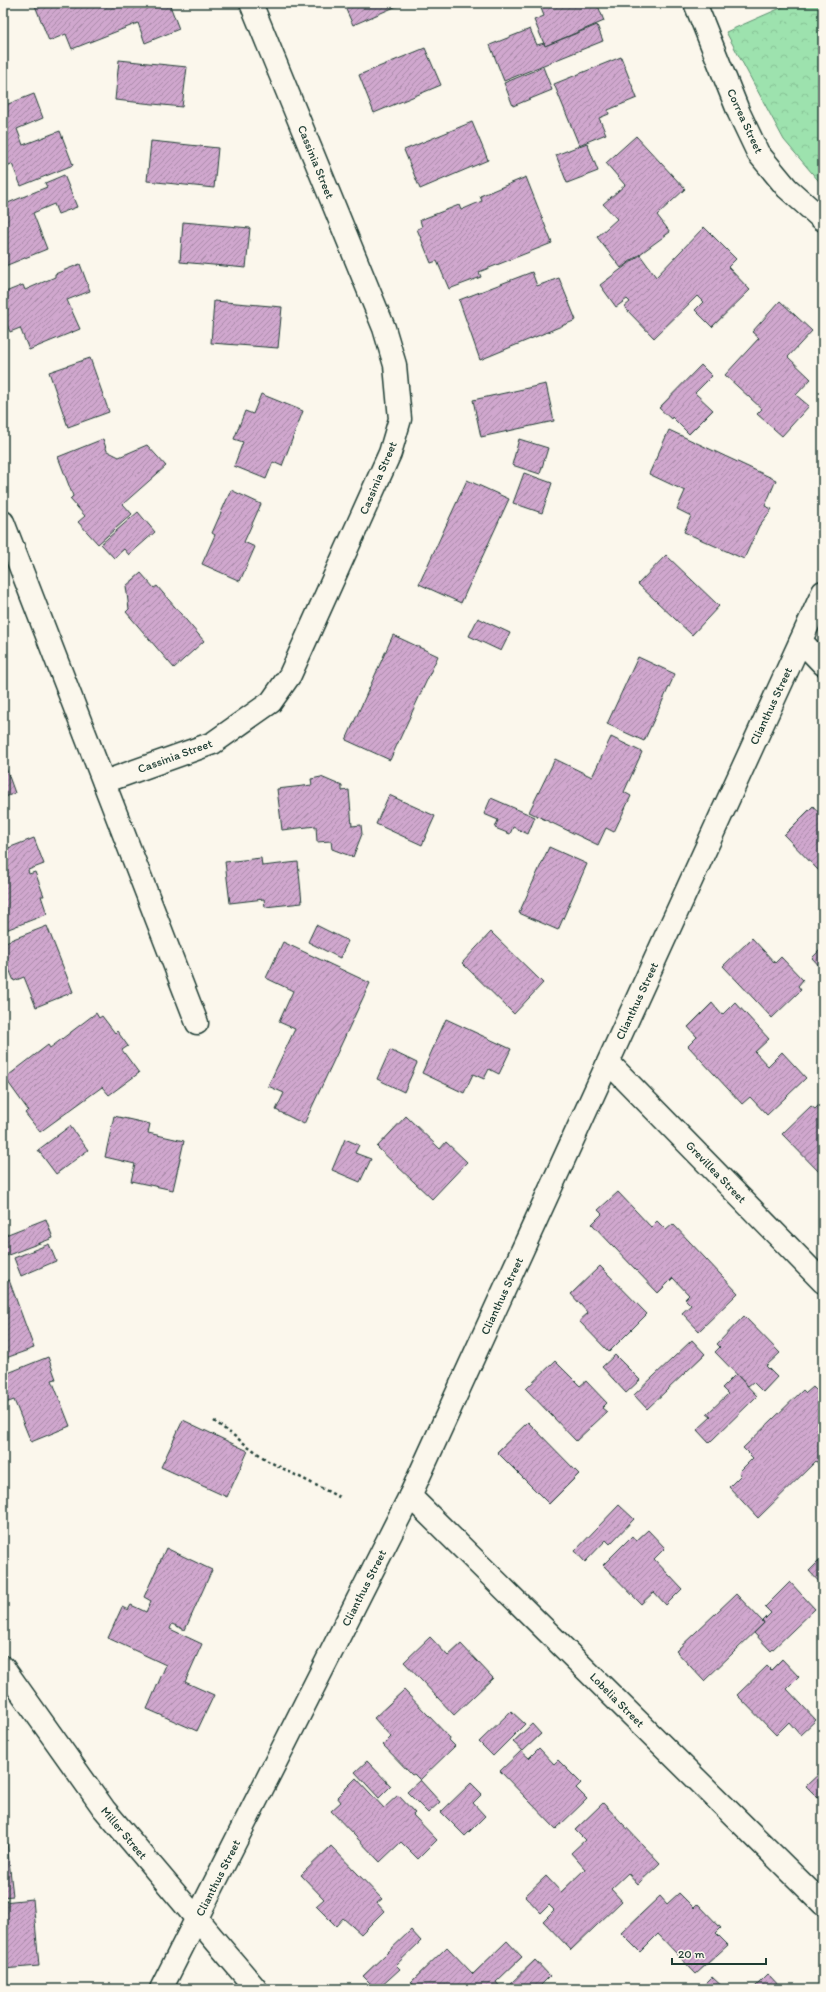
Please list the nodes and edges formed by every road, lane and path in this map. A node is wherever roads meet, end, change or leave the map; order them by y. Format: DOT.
graph roads {
  1 [pos="251,3"];
  2 [pos="694,3"];
  3 [pos="823,220"];
  4 [pos="3,522"];
  5 [pos="823,592"];
  6 [pos="801,641"];
  7 [pos="823,664"];
  8 [pos="104,782"];
  9 [pos="197,1023"];
  10 [pos="609,1063"];
  11 [pos="823,1282"];
  12 [pos="214,1421"];
  13 [pos="410,1496"];
  14 [pos="341,1498"];
  15 [pos="3,1667"];
  16 [pos="823,1904"];
  17 [pos="197,1919"];
  18 [pos="161,1989"];
  19 [pos="256,1989"];
  1 -- 8 [label="street, Cassinia Street"];
  2 -- 3 [label="street, Correa Street"];
  4 -- 8 [label="street"];
  5 -- 6 [label="street, Clianthus Street"];
  6 -- 7 [label="street"];
  6 -- 10 [label="street, Clianthus Street"];
  8 -- 9 [label="street"];
  10 -- 11 [label="street, Grevillea Street"];
  10 -- 13 [label="street, Clianthus Street"];
  12 -- 14 [label="path"];
  13 -- 16 [label="street, Lobelia Street"];
  13 -- 17 [label="street, Clianthus Street"];
  15 -- 17 [label="street, Miller Street"];
  17 -- 18 [label="street, Clianthus Street"];
  17 -- 19 [label="street, Miller Street"];
}
